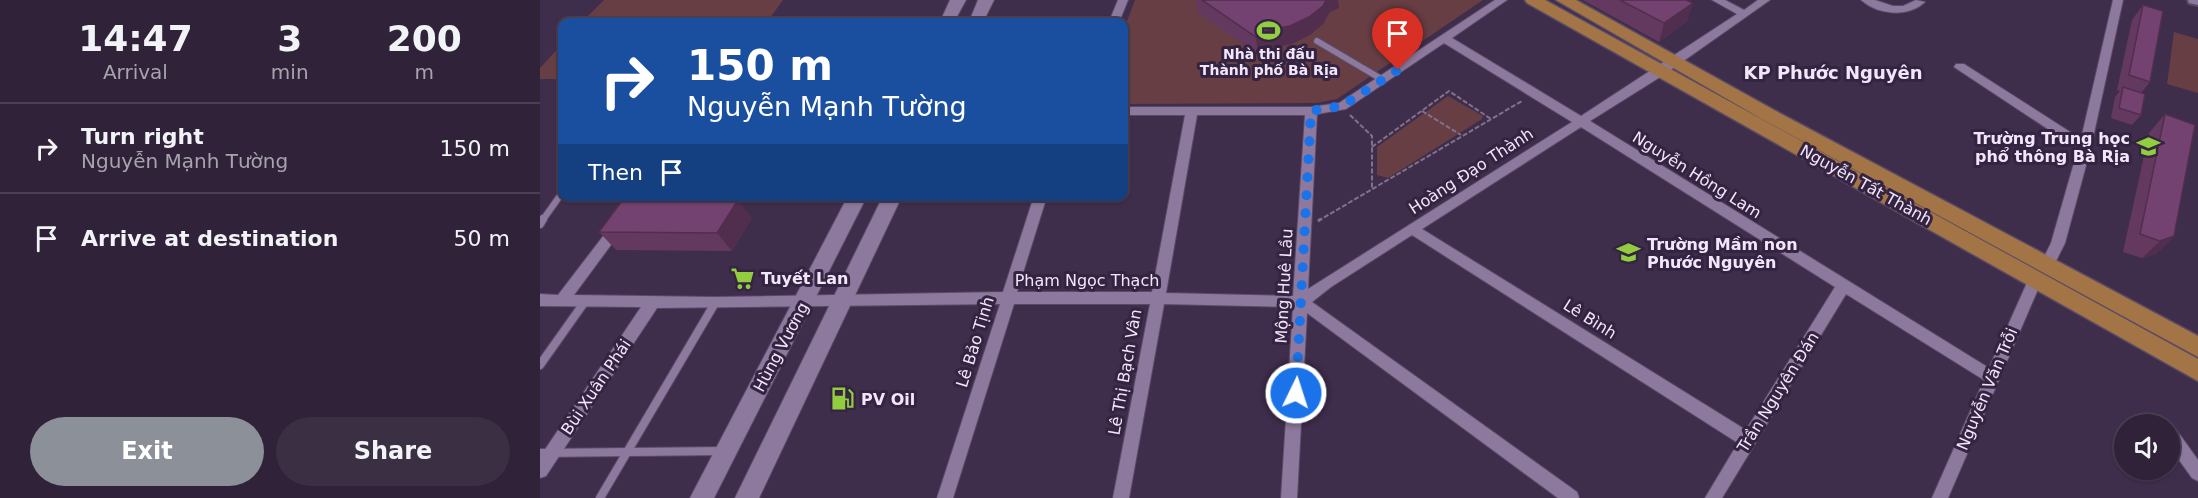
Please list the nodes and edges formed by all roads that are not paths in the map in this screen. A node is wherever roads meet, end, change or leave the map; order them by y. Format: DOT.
graph roads {
  1 [pos="958,0"];
  2 [pos="986,0"];
  3 [pos="1123,0"];
  4 [pos="1502,0"];
  5 [pos="1533,0"];
  6 [pos="1564,0"];
  7 [pos="1717,0"];
  8 [pos="1765,0"];
  9 [pos="1866,0"];
  10 [pos="2118,0"];
  11 [pos="2193,0"];
  12 [pos="2198,1"];
  13 [pos="1920,2"];
  14 [pos="1744,14"];
  15 [pos="949,18"];
  16 [pos="978,18"];
  17 [pos="1116,18"];
  18 [pos="1445,39"];
  19 [pos="1317,40"];
  20 [pos="1667,66"];
  21 [pos="1960,67"];
  22 [pos="1383,80"];
  23 [pos="1128,111"];
  24 [pos="1192,111"];
  25 [pos="1311,111"];
  26 [pos="1581,120"];
  27 [pos="2085,147"];
  28 [pos="558,199"];
  29 [pos="637,201"];
  30 [pos="855,201"];
  31 [pos="891,201"];
  32 [pos="1039,201"];
  33 [pos="540,224"];
  34 [pos="1413,229"];
  35 [pos="2041,272"];
  36 [pos="1843,287"];
  37 [pos="1008,297"];
  38 [pos="1156,298"];
  39 [pos="540,300"];
  40 [pos="562,300"];
  41 [pos="586,300"];
  42 [pos="805,301"];
  43 [pos="841,301"];
  44 [pos="1302,302"];
  45 [pos="652,303"];
  46 [pos="715,303"];
  47 [pos="2198,347"];
  48 [pos="540,365"];
  49 [pos="2198,371"];
  50 [pos="1992,377"];
  51 [pos="1748,440"];
  52 [pos="2180,448"];
  53 [pos="726,451"];
  54 [pos="626,452"];
  55 [pos="546,453"];
  56 [pos="540,471"];
  57 [pos="2198,473"];
  58 [pos="600,498"];
  59 [pos="702,498"];
  60 [pos="747,498"];
  61 [pos="945,498"];
  62 [pos="1121,498"];
  63 [pos="1289,498"];
  64 [pos="1571,498"];
  65 [pos="1713,498"];
  66 [pos="1940,498"];
  1 -- 15 [label="main road"];
  2 -- 16 [label="main road"];
  3 -- 17 [label="street"];
  4 -- 18 [label="street"];
  5 -- 20 [label="main road, Nguyễn Tất Thành"];
  6 -- 20 [label="main road, Nguyễn Tất Thành"];
  7 -- 14 [label="street"];
  8 -- 14 [label="street, Hoàng Đạo Thành"];
  9 -- 13 [label="street"];
  10 -- 27 [label="street, Nguyễn Văn Trỗi"];
  11 -- 12 [label="street"];
  14 -- 20 [label="street, Hoàng Đạo Thành"];
  18 -- 22 [label="street"];
  18 -- 26 [label="street, Nguyễn Hồng Lam"];
  19 -- 22 [label="lane"];
  20 -- 26 [label="street, Hoàng Đạo Thành"];
  20 -- 35 [label="main road, Nguyễn Tất Thành"];
  21 -- 27 [label="street"];
  22 -- 25 [label="street"];
  23 -- 24 [label="street"];
  24 -- 25 [label="street"];
  24 -- 38 [label="street, Lê Thị Bạch Vân"];
  25 -- 44 [label="street, Mộng Huê Lầu"];
  26 -- 34 [label="street, Hoàng Đạo Thành"];
  26 -- 36 [label="street, Nguyễn Hồng Lam"];
  27 -- 35 [label="street, Nguyễn Văn Trỗi"];
  28 -- 33 [label="lane"];
  29 -- 40 [label="street"];
  30 -- 42 [label="main road, Hùng Vương"];
  31 -- 43 [label="main road, Hùng Vương"];
  32 -- 37 [label="street, Lê Bảo Tịnh"];
  34 -- 44 [label="street, Hoàng Đạo Thành"];
  34 -- 51 [label="street, Lê Bình"];
  35 -- 47 [label="main road, Nguyễn Tất Thành"];
  35 -- 49 [label="main road, Nguyễn Tất Thành"];
  35 -- 50 [label="street, Nguyễn Văn Trỗi"];
  36 -- 50 [label="street, Nguyễn Hồng Lam"];
  36 -- 51 [label="street, Trần Nguyên Đán"];
  37 -- 38 [label="street, Phạm Ngọc Thạch"];
  37 -- 43 [label="street, Phạm Ngọc Thạch"];
  37 -- 61 [label="street, Lê Bảo Tịnh"];
  38 -- 44 [label="street, Phạm Ngọc Thạch"];
  38 -- 62 [label="street, Lê Thị Bạch Vân"];
  39 -- 40 [label="street, Phạm Ngọc Thạch"];
  40 -- 41 [label="street, Phạm Ngọc Thạch"];
  41 -- 45 [label="street, Phạm Ngọc Thạch"];
  41 -- 48 [label="lane"];
  42 -- 43 [label="street, Phạm Ngọc Thạch"];
  42 -- 46 [label="street, Phạm Ngọc Thạch"];
  42 -- 53 [label="main road, Hùng Vương"];
  43 -- 60 [label="main road, Hùng Vương"];
  44 -- 63 [label="street, Mộng Huê Lầu"];
  44 -- 64 [label="street"];
  45 -- 46 [label="street, Phạm Ngọc Thạch"];
  45 -- 55 [label="street, Bùi Xuân Phái"];
  46 -- 54 [label="lane"];
  50 -- 66 [label="street, Nguyễn Văn Trỗi"];
  51 -- 65 [label="street, Trần Nguyên Đán"];
  52 -- 57 [label="street"];
  53 -- 54 [label="lane"];
  53 -- 59 [label="main road, Hùng Vương"];
  54 -- 55 [label="lane"];
  54 -- 58 [label="lane"];
  55 -- 56 [label="street, Bùi Xuân Phái"];
}
